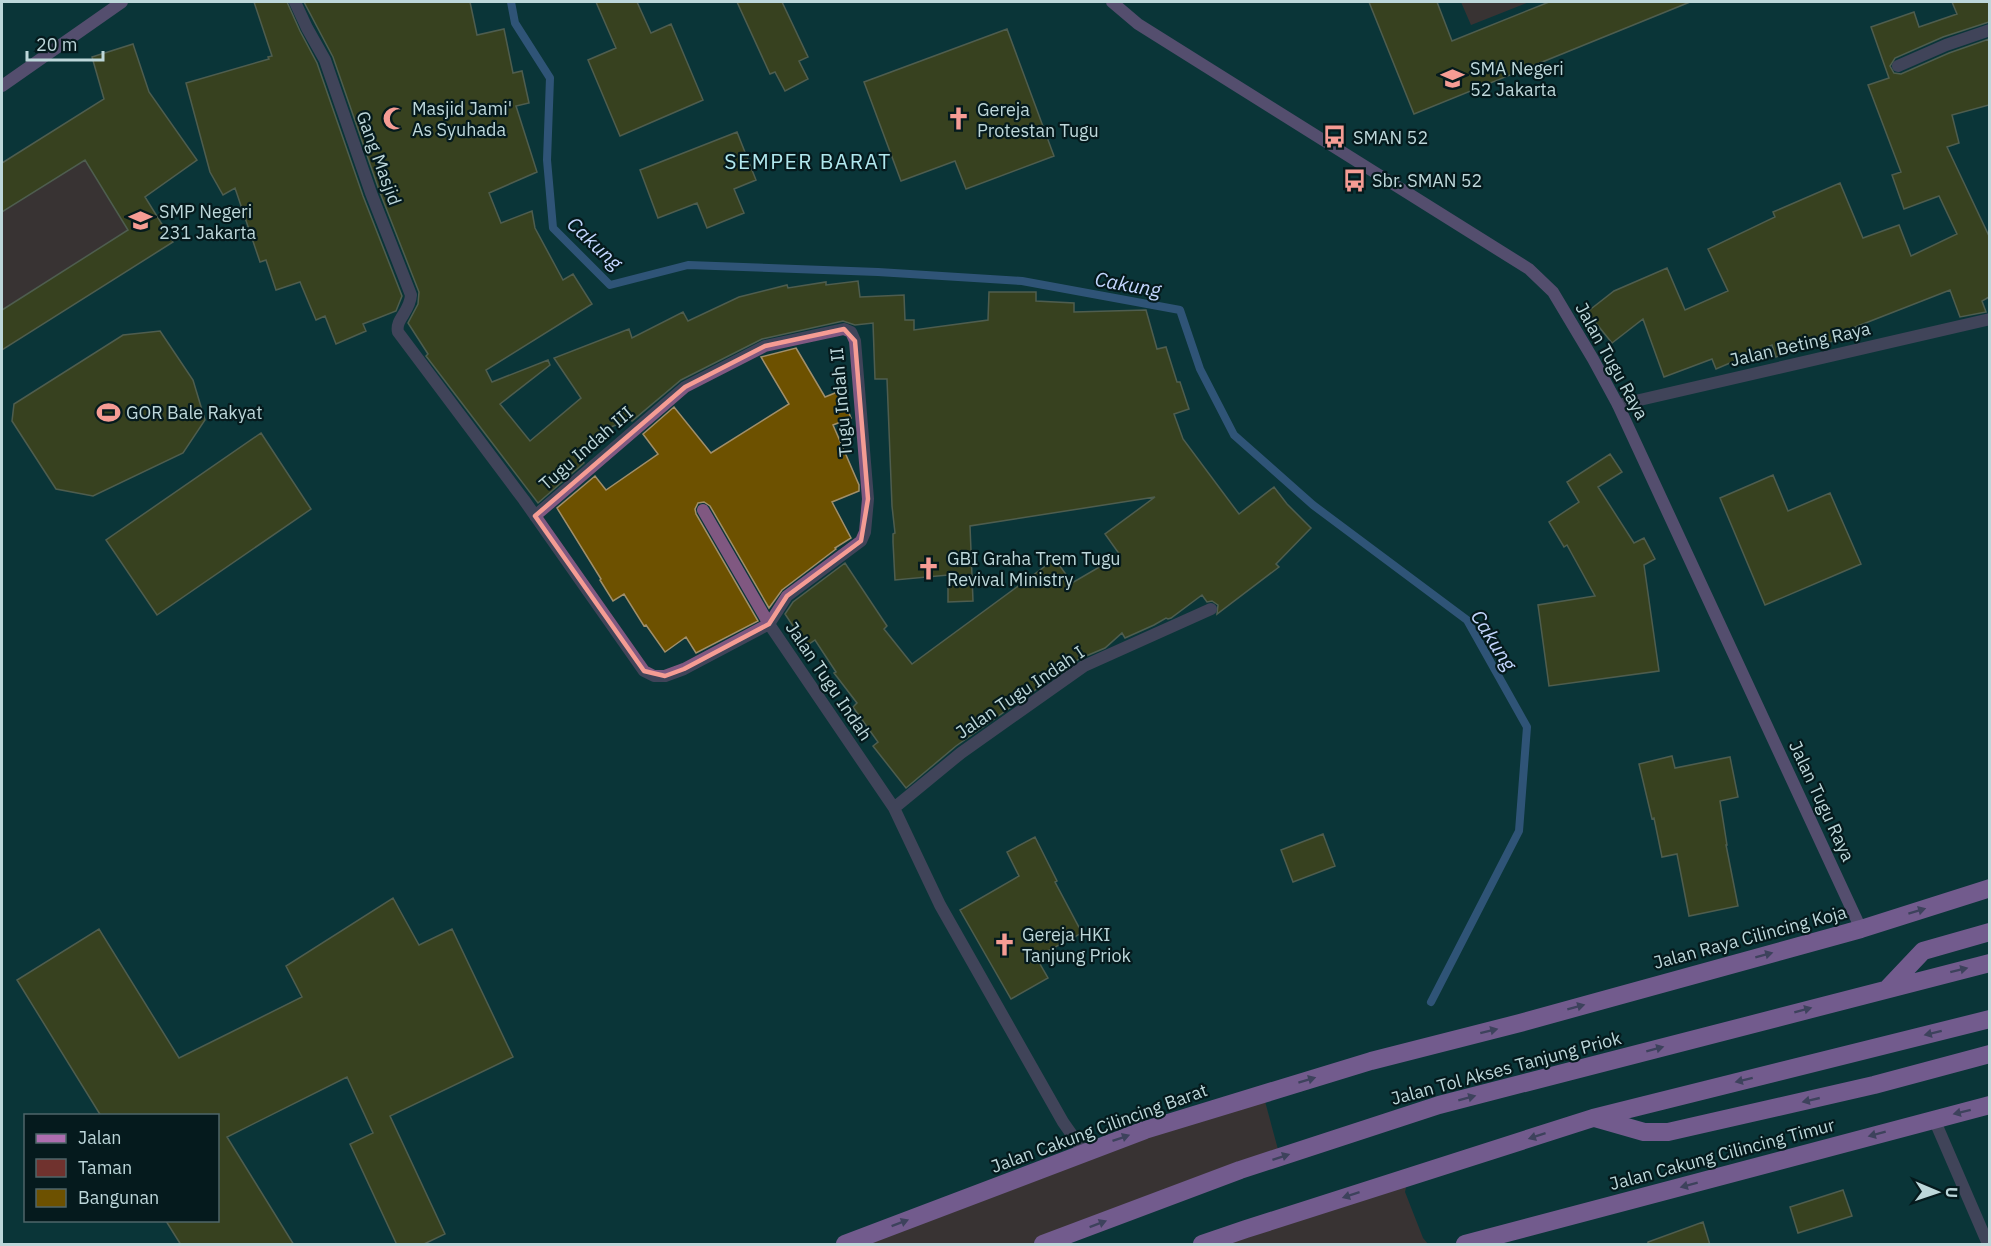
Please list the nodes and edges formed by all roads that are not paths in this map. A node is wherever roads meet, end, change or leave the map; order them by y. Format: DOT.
graph roads {
  1 [pos="122,2"];
  2 [pos="295,2"];
  3 [pos="1113,2"];
  4 [pos="1989,30"];
  5 [pos="1898,66"];
  6 [pos="2,86"];
  7 [pos="1989,319"];
  8 [pos="396,327"];
  9 [pos="1618,405"];
  10 [pos="661,408"];
  11 [pos="703,510"];
  12 [pos="535,516"];
  13 [pos="1211,609"];
  14 [pos="769,624"];
  15 [pos="894,808"];
  16 [pos="1989,888"];
  17 [pos="1861,929"];
  18 [pos="1989,932"];
  19 [pos="1989,963"];
  20 [pos="1888,988"];
  21 [pos="1989,1019"];
  22 [pos="1989,1054"];
  23 [pos="1371,1060"];
  24 [pos="1989,1105"];
  25 [pos="1593,1118"];
  26 [pos="1934,1119"];
  27 [pos="1084,1152"];
  28 [pos="845,1245"];
  29 [pos="1043,1245"];
  30 [pos="1202,1245"];
  31 [pos="1465,1245"];
  32 [pos="1988,1245"];
  1 -- 6 [label="main road"];
  2 -- 8 [label="street, Gang Masjid"];
  3 -- 9 [label="main road, Jalan Tugu Raya"];
  4 -- 5 [label="street"];
  7 -- 9 [label="street, Jalan Beting Raya"];
  8 -- 12 [label="street, Jalan Tugu Indah"];
  9 -- 17 [label="main road, Jalan Tugu Raya"];
  10 -- 12 [label="street, Tugu Indah III"];
  10 -- 14 [label="street, Tugu Indah II"];
  11 -- 14 [label="street"];
  12 -- 14 [label="street, Jalan Tugu Indah"];
  13 -- 15 [label="street, Jalan Tugu Indah I"];
  14 -- 15 [label="street, Jalan Tugu Indah"];
  15 -- 27 [label="street, Jalan Tugu Indah"];
  17 -- 16 [label="highway, Jalan Raya Cilincing Koja, one-way"];
  23 -- 17 [label="highway, Jalan Raya Cilincing Koja, one-way"];
  18 -- 20 [label="highway"];
  20 -- 19 [label="highway, Jalan Tol Akses Tanjung Priok, one-way"];
  29 -- 20 [label="highway, Jalan Tol Akses Tanjung Priok, one-way"];
  21 -- 25 [label="highway, one-way"];
  22 -- 25 [label="highway, one-way"];
  27 -- 23 [label="highway, Jalan Cakung Cilincing Barat, one-way"];
  24 -- 26 [label="highway, Jalan Cakung Cilincing Timur, one-way"];
  25 -- 30 [label="highway, one-way"];
  26 -- 31 [label="highway, Jalan Cakung Cilincing Timur, one-way"];
  26 -- 32 [label="street"];
  28 -- 27 [label="highway, Jalan Cakung Cilincing Barat, one-way"];
}
